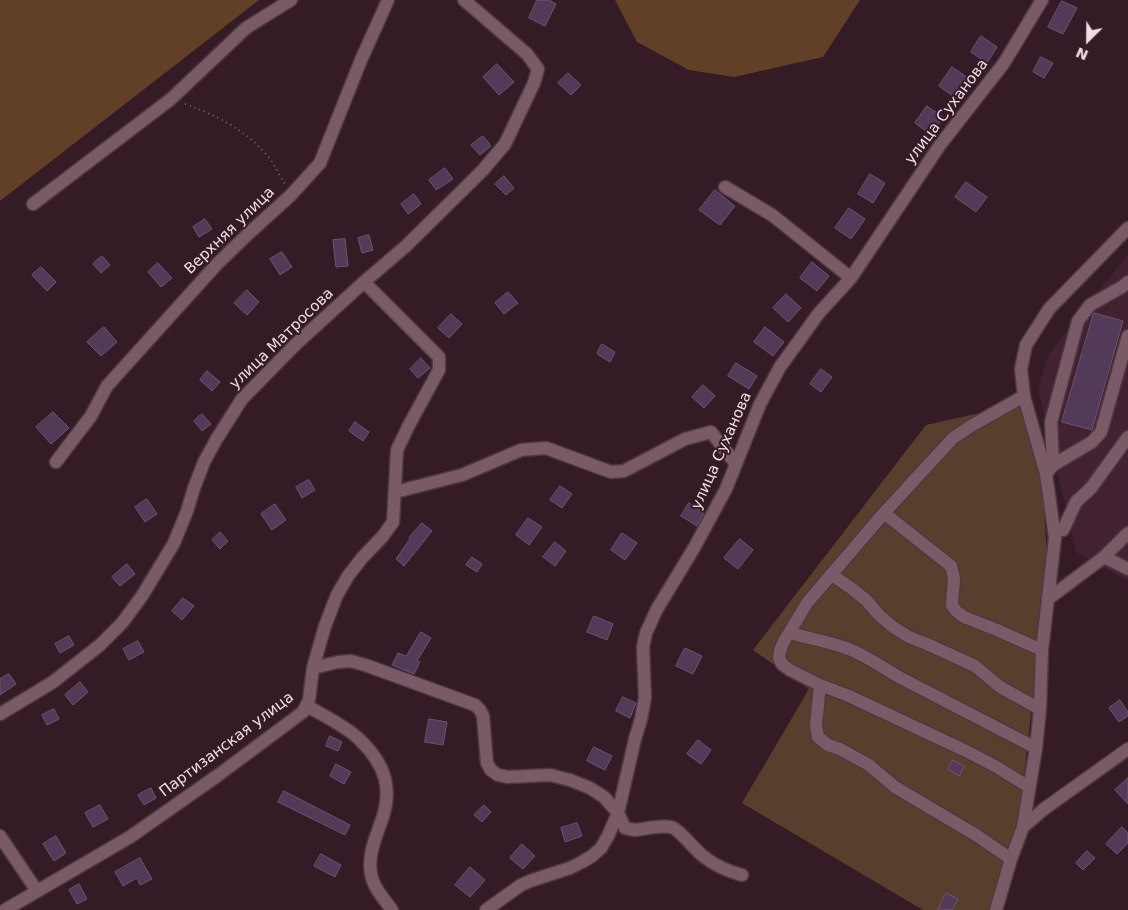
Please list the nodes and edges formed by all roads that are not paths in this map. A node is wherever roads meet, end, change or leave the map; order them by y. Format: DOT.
graph roads {
  1 [pos="291,0"];
  2 [pos="388,0"];
  3 [pos="464,0"];
  4 [pos="1042,0"];
  5 [pos="725,187"];
  6 [pos="33,204"];
  7 [pos="1128,228"];
  8 [pos="851,278"];
  9 [pos="364,282"];
  10 [pos="1126,288"];
  11 [pos="1128,336"];
  12 [pos="1024,396"];
  13 [pos="1128,437"];
  14 [pos="56,462"];
  15 [pos="736,464"];
  16 [pos="1049,470"];
  17 [pos="395,492"];
  18 [pos="884,513"];
  19 [pos="1063,530"];
  20 [pos="1128,533"];
  21 [pos="1104,556"];
  22 [pos="1128,569"];
  23 [pos="832,575"];
  24 [pos="1048,599"];
  25 [pos="788,633"];
  26 [pos="1042,650"];
  27 [pos="313,668"];
  28 [pos="820,685"];
  29 [pos="307,706"];
  30 [pos="1040,709"];
  31 [pos="0,714"];
  32 [pos="1036,748"];
  33 [pos="1128,749"];
  34 [pos="1029,787"];
  35 [pos="618,813"];
  36 [pos="1022,826"];
  37 [pos="0,836"];
  38 [pos="1011,859"];
  39 [pos="742,875"];
  40 [pos="37,891"];
  41 [pos="5,910"];
  42 [pos="392,910"];
  43 [pos="486,910"];
  44 [pos="996,910"];
  1 -- 6 [label="street"];
  2 -- 14 [label="street, Верхняя улица"];
  3 -- 9 [label="street, улица Матросова"];
  4 -- 8 [label="street, улица Суханова"];
  5 -- 8 [label="street"];
  7 -- 12 [label="street"];
  8 -- 15 [label="street, улица Суханова"];
  9 -- 17 [label="street, Партизанская улица"];
  9 -- 31 [label="street, улица Матросова"];
  10 -- 16 [label="street"];
  11 -- 16 [label="street"];
  12 -- 16 [label="street"];
  12 -- 18 [label="street"];
  13 -- 19 [label="street"];
  15 -- 17 [label="street"];
  15 -- 35 [label="street, улица Суханова"];
  16 -- 24 [label="street"];
  17 -- 27 [label="street, Партизанская улица"];
  18 -- 23 [label="street"];
  18 -- 26 [label="street"];
  20 -- 21 [label="street"];
  21 -- 22 [label="street"];
  21 -- 24 [label="street"];
  23 -- 25 [label="street"];
  23 -- 30 [label="street"];
  24 -- 26 [label="street"];
  25 -- 28 [label="street"];
  25 -- 32 [label="street"];
  26 -- 30 [label="street"];
  27 -- 29 [label="street, Партизанская улица"];
  27 -- 35 [label="street"];
  28 -- 34 [label="street"];
  28 -- 38 [label="street"];
  29 -- 40 [label="street, Партизанская улица"];
  29 -- 42 [label="street"];
  30 -- 32 [label="street"];
  32 -- 34 [label="street"];
  33 -- 36 [label="street"];
  34 -- 36 [label="street"];
  35 -- 39 [label="street"];
  35 -- 43 [label="street, улица Суханова"];
  36 -- 38 [label="street"];
  37 -- 40 [label="street"];
  38 -- 44 [label="street"];
  40 -- 41 [label="street, Партизанская улица"];
}
